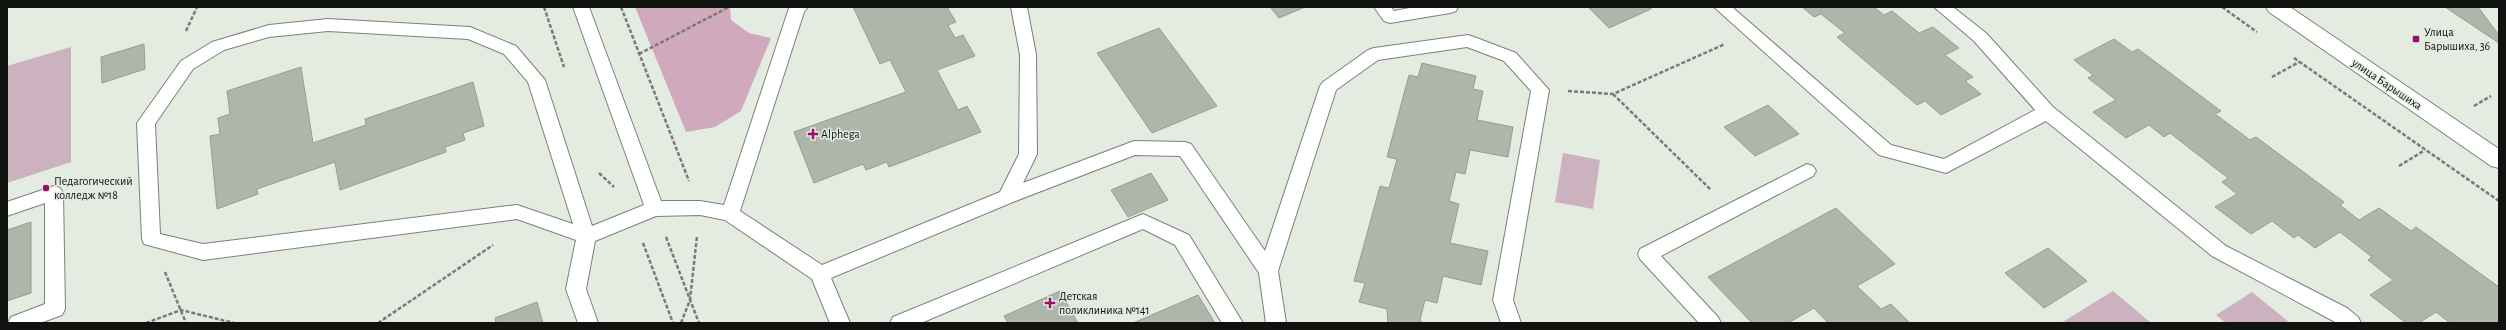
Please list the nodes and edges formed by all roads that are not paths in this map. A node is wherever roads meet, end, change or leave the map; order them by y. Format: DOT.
graph roads {
  1 [pos="581,7"];
  2 [pos="800,7"];
  3 [pos="1018,7"];
  4 [pos="1382,7"];
  5 [pos="1450,7"];
  6 [pos="1722,7"];
  7 [pos="1942,7"];
  8 [pos="2276,7"];
  9 [pos="2047,112"];
  10 [pos="2499,160"];
  11 [pos="1807,171"];
  12 [pos="1008,198"];
  13 [pos="7,209"];
  14 [pos="655,209"];
  15 [pos="730,214"];
  16 [pos="586,236"];
  17 [pos="1268,271"];
  18 [pos="820,274"];
  19 [pos="18,323"];
  20 [pos="588,323"];
  21 [pos="840,323"];
  22 [pos="900,323"];
  23 [pos="1233,323"];
  24 [pos="1276,323"];
  25 [pos="1512,323"];
  26 [pos="1711,323"];
  27 [pos="2351,323"];
  1 -- 14 [label="lane"];
  2 -- 15 [label="lane"];
  3 -- 12 [label="lane"];
  4 -- 5 [label="lane"];
  6 -- 9 [label="lane"];
  7 -- 9 [label="lane"];
  8 -- 10 [label="main road, улица Барышиха"];
  9 -- 27 [label="lane"];
  11 -- 26 [label="lane"];
  12 -- 17 [label="lane"];
  12 -- 18 [label="lane"];
  13 -- 19 [label="lane"];
  14 -- 15 [label="lane"];
  14 -- 16 [label="lane"];
  15 -- 18 [label="lane"];
  16 -- 16 [label="lane"];
  16 -- 20 [label="lane"];
  17 -- 24 [label="lane"];
  17 -- 25 [label="lane"];
  18 -- 21 [label="lane"];
  22 -- 23 [label="lane"];
}
